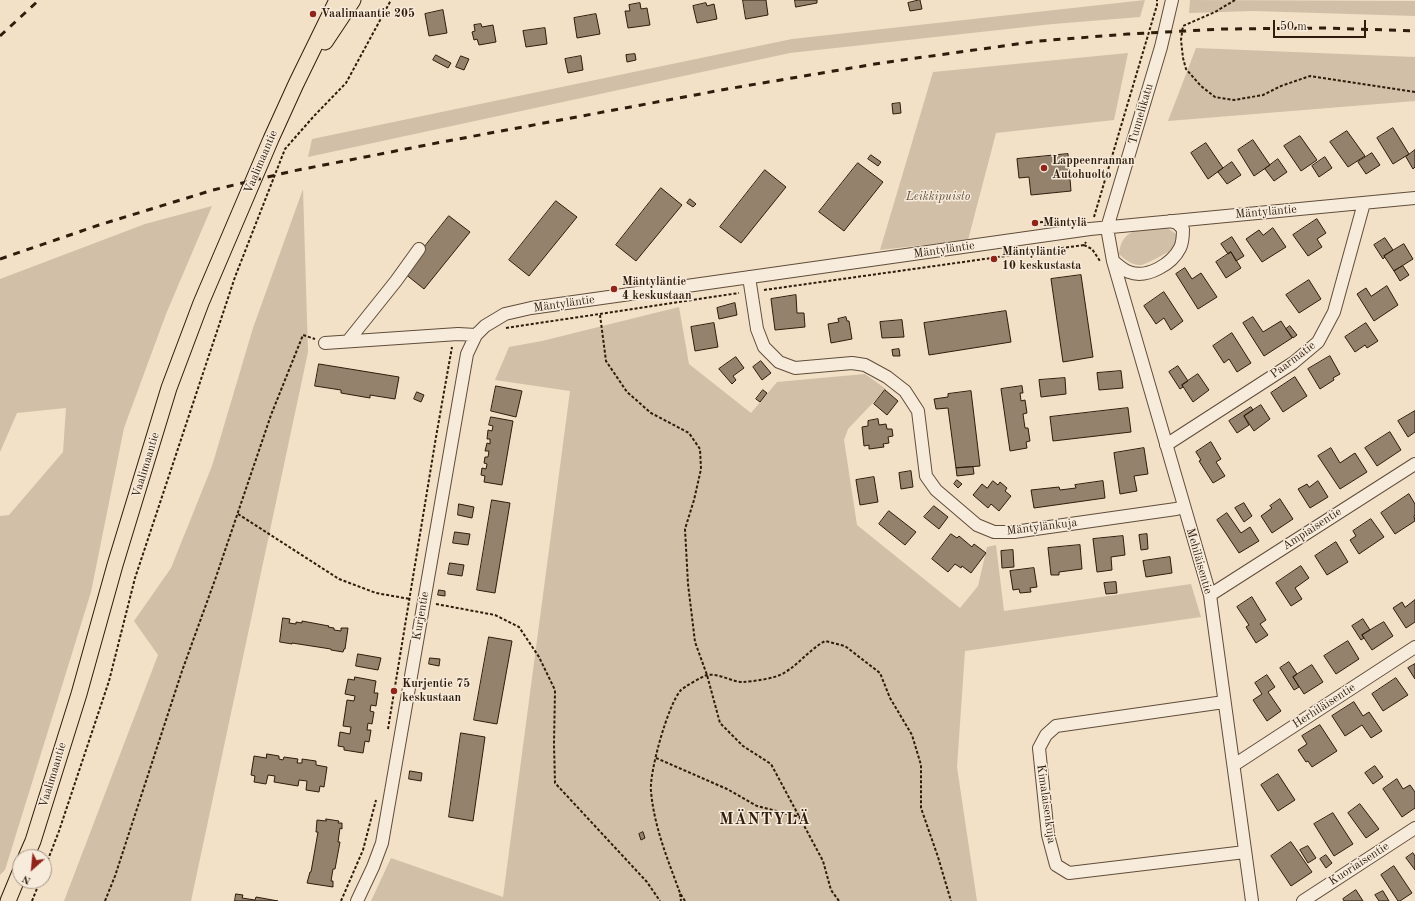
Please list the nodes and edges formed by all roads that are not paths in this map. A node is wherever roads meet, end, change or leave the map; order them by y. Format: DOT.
graph roads {
  1 [pos="337,0"];
  2 [pos="353,0"];
  3 [pos="1172,0"];
  4 [pos="296,84"];
  5 [pos="1415,198"];
  6 [pos="1364,204"];
  7 [pos="1170,221"];
  8 [pos="1107,228"];
  9 [pos="419,249"];
  10 [pos="1114,261"];
  11 [pos="749,277"];
  12 [pos="480,331"];
  13 [pos="348,341"];
  14 [pos="325,343"];
  15 [pos="1166,445"];
  16 [pos="1415,464"];
  17 [pos="1183,507"];
  18 [pos="1210,595"];
  19 [pos="1415,647"];
  20 [pos="1224,702"];
  21 [pos="1234,765"];
  22 [pos="1415,828"];
  23 [pos="30,849"];
  24 [pos="1244,852"];
  25 [pos="13,889"];
  26 [pos="8,901"];
  27 [pos="357,901"];
  28 [pos="1252,901"];
  29 [pos="1304,901"];
  1 -- 4 [label="main road, Vaalimaantie"];
  2 -- 4 [label="main road, Vaalimaantie"];
  3 -- 8 [label="street, Tunnelikatu"];
  4 -- 23 [label="main road, Vaalimaantie"];
  5 -- 6 [label="street, Mäntyläntie"];
  6 -- 7 [label="street, Mäntyläntie"];
  6 -- 15 [label="street, Paarmatie"];
  7 -- 8 [label="street, Mäntyläntie"];
  7 -- 10 [label="street"];
  8 -- 10 [label="street, Mehiläisentie"];
  8 -- 11 [label="street, Mäntyläntie"];
  9 -- 13 [label="street"];
  10 -- 15 [label="street, Mehiläisentie"];
  11 -- 12 [label="street, Mäntyläntie"];
  11 -- 17 [label="street, Mäntylänkuja"];
  12 -- 13 [label="street"];
  12 -- 27 [label="street, Kurjentie"];
  13 -- 14 [label="street"];
  15 -- 17 [label="street, Mehiläisentie"];
  16 -- 18 [label="street, Ampiaisentie"];
  17 -- 18 [label="street, Mehiläisentie"];
  18 -- 20 [label="street, Mehiläisentie"];
  19 -- 21 [label="street, Herhiläisentie"];
  20 -- 21 [label="street, Mehiläisentie"];
  20 -- 24 [label="street, Kimalaisenkuja"];
  21 -- 24 [label="street, Mehiläisentie"];
  22 -- 29 [label="street, Kuoriaisentie"];
  24 -- 28 [label="street, Mehiläisentie"];
  25 -- 26 [label="main road"];
}
